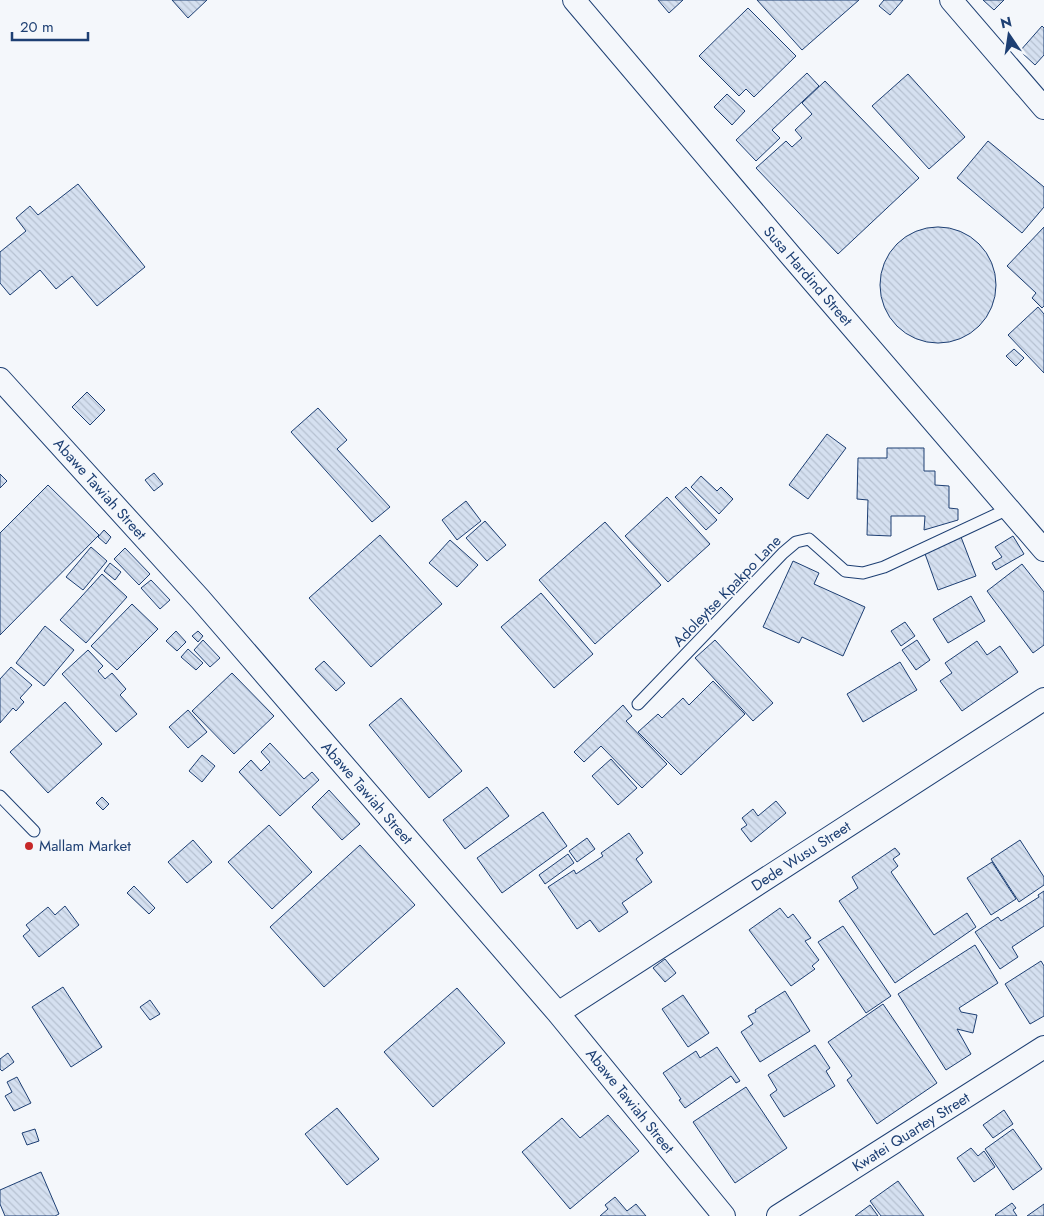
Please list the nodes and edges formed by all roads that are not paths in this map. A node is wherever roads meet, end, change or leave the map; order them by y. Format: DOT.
graph roads {
  1 [pos="574,0"];
  2 [pos="951,0"];
  3 [pos="1044,108"];
  4 [pos="0,378"];
  5 [pos="1008,509"];
  6 [pos="1044,550"];
  7 [pos="1044,699"];
  8 [pos="638,704"];
  9 [pos="0,796"];
  10 [pos="34,831"];
  11 [pos="558,1013"];
  12 [pos="1044,1048"];
  13 [pos="724,1216"];
  14 [pos="778,1216"];
  1 -- 5 [label="street, Susa Hardind Street"];
  2 -- 3 [label="street"];
  4 -- 11 [label="street, Abawe Tawiah Street"];
  5 -- 6 [label="street, Susa Hardind Street"];
  5 -- 8 [label="lane, Adoleytse Kpakpo Lane"];
  7 -- 11 [label="street, Dede Wusu Street"];
  9 -- 10 [label="lane"];
  11 -- 13 [label="street, Abawe Tawiah Street"];
  12 -- 14 [label="street, Kwatei Quartey Street"];
}
